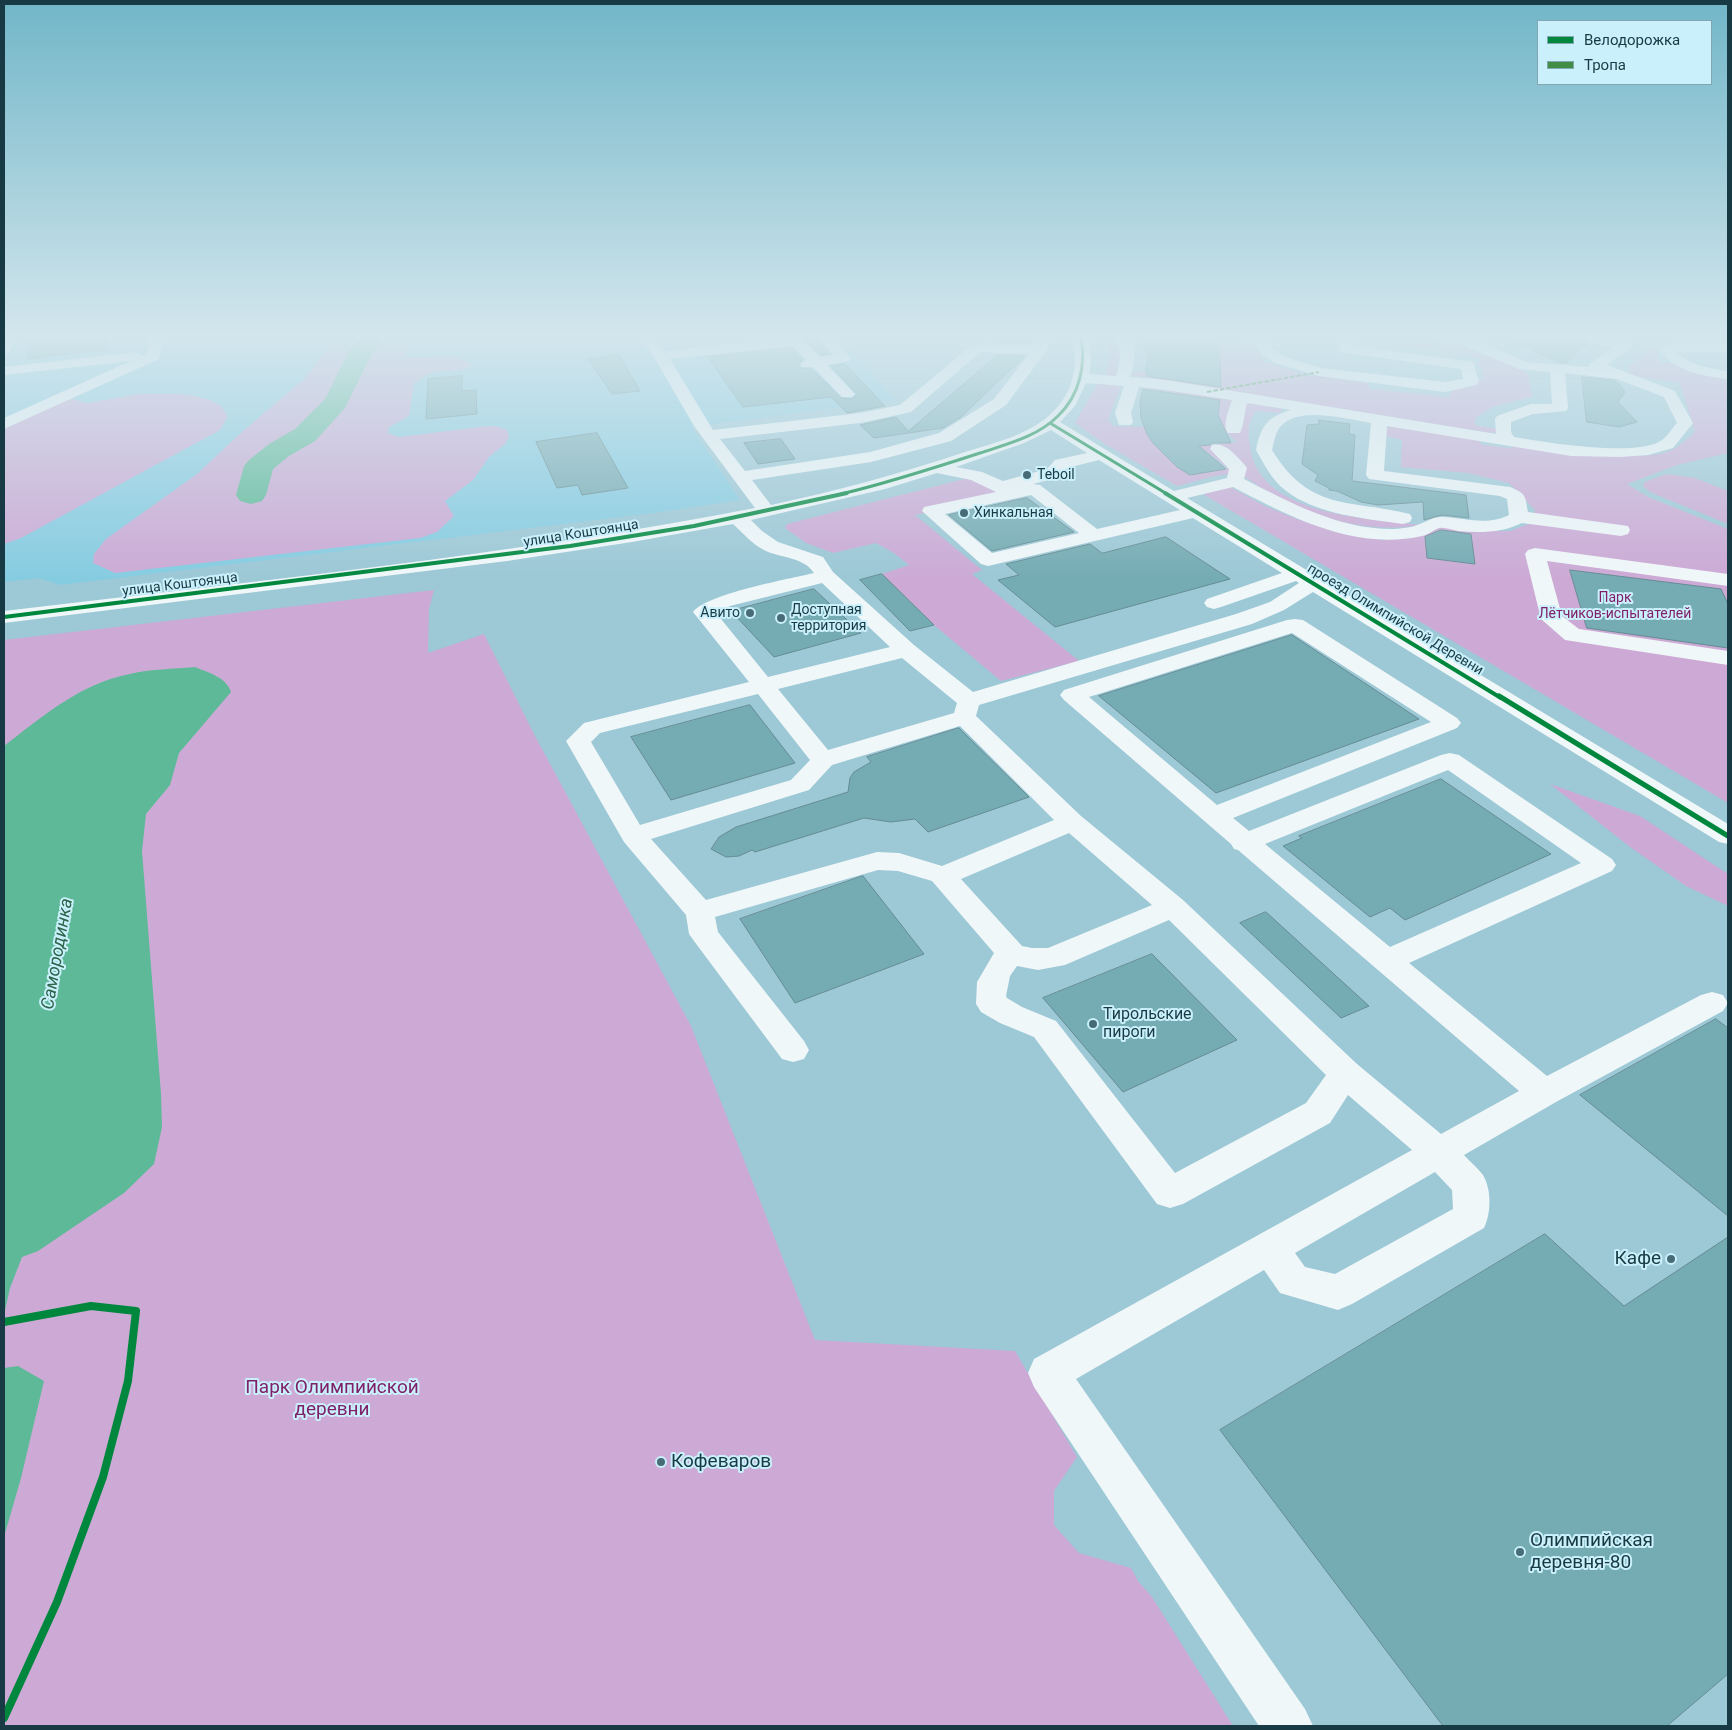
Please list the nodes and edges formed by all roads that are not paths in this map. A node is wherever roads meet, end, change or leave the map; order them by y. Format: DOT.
graph roads {
  1 [pos="20,417"];
  2 [pos="698,417"];
  3 [pos="866,417"];
  4 [pos="976,417"];
  5 [pos="1056,417"];
  6 [pos="1124,417"];
  7 [pos="1235,417"];
  8 [pos="1281,417"];
  9 [pos="1369,417"];
  10 [pos="1511,417"];
  11 [pos="1682,417"];
  12 [pos="1379,420"];
  13 [pos="995,421"];
  14 [pos="1125,422"];
  15 [pos="4,424"];
  16 [pos="1015,426"];
  17 [pos="1044,427"];
  18 [pos="1234,430"];
  19 [pos="709,435"];
  20 [pos="1508,440"];
  21 [pos="1218,449"];
  22 [pos="1101,455"];
  23 [pos="938,468"];
  24 [pos="740,477"];
  25 [pos="1235,480"];
  26 [pos="1006,490"];
  27 [pos="1171,497"];
  28 [pos="767,512"];
  29 [pos="1196,512"];
  30 [pos="1519,517"];
  31 [pos="738,518"];
  32 [pos="1437,523"];
  33 [pos="1621,530"];
  34 [pos="1094,536"];
  35 [pos="826,576"];
  36 [pos="1305,579"];
  37 [pos="1728,580"];
  38 [pos="1214,603"];
  39 [pos="4,617"];
  40 [pos="906,650"];
  41 [pos="1728,658"];
  42 [pos="764,685"];
  43 [pos="967,709"];
  44 [pos="823,760"];
  45 [pos="1213,816"];
  46 [pos="1072,822"];
  47 [pos="632,836"];
  48 [pos="1728,836"];
  49 [pos="1244,842"];
  50 [pos="942,875"];
  51 [pos="1173,907"];
  52 [pos="700,912"];
  53 [pos="1011,952"];
  54 [pos="1387,960"];
  55 [pos="1723,1004"];
  56 [pos="793,1050"];
  57 [pos="1345,1073"];
  58 [pos="1544,1094"];
  59 [pos="1439,1153"];
  60 [pos="1270,1248"];
  61 [pos="1288,1726"];
  1 -- 15 [label="street"];
  2 -- 19 [label="street"];
  3 -- 19 [label="street"];
  4 -- 13 [label="street"];
  4 -- 24 [label="street"];
  5 -- 17 [label="street, улица Коштоянца"];
  6 -- 14 [label="street"];
  7 -- 18 [label="street"];
  8 -- 32 [label="street"];
  9 -- 12 [label="street"];
  10 -- 20 [label="street"];
  11 -- 20 [label="street"];
  12 -- 20 [label="street"];
  12 -- 30 [label="street"];
  16 -- 17 [label="street, проезд Олимпийской Деревни"];
  17 -- 22 [label="street, проезд Олимпийской Деревни"];
  17 -- 23 [label="street, улица Коштоянца"];
  19 -- 24 [label="street"];
  21 -- 25 [label="street"];
  22 -- 26 [label="street"];
  22 -- 27 [label="street, проезд Олимпийской Деревни"];
  23 -- 26 [label="street"];
  23 -- 28 [label="street, улица Коштоянца"];
  24 -- 28 [label="street"];
  25 -- 27 [label="street"];
  25 -- 32 [label="street"];
  26 -- 34 [label="street"];
  26 -- 34 [label="street"];
  27 -- 29 [label="street, проезд Олимпийской Деревни"];
  28 -- 31 [label="street, улица Коштоянца"];
  29 -- 34 [label="street"];
  29 -- 36 [label="street, проезд Олимпийской Деревни"];
  30 -- 32 [label="street"];
  30 -- 33 [label="street"];
  31 -- 35 [label="street"];
  31 -- 39 [label="street, улица Коштоянца"];
  35 -- 40 [label="street"];
  35 -- 42 [label="street"];
  36 -- 38 [label="street"];
  36 -- 43 [label="street"];
  36 -- 48 [label="street, проезд Олимпийской Деревни"];
  37 -- 41 [label="street"];
  40 -- 42 [label="street"];
  40 -- 43 [label="street"];
  42 -- 44 [label="street"];
  42 -- 47 [label="street"];
  43 -- 44 [label="street"];
  43 -- 46 [label="street"];
  44 -- 47 [label="street"];
  45 -- 45 [label="street"];
  45 -- 49 [label="street"];
  46 -- 50 [label="street"];
  46 -- 51 [label="street"];
  47 -- 52 [label="street"];
  49 -- 54 [label="street"];
  49 -- 54 [label="street"];
  50 -- 52 [label="street"];
  50 -- 53 [label="street"];
  51 -- 53 [label="street"];
  51 -- 57 [label="street"];
  52 -- 56 [label="street"];
  53 -- 57 [label="street"];
  54 -- 58 [label="street"];
  55 -- 58 [label="street"];
  57 -- 59 [label="street"];
  58 -- 59 [label="street"];
  59 -- 60 [label="street"];
  59 -- 60 [label="street"];
  60 -- 61 [label="street"];
}
